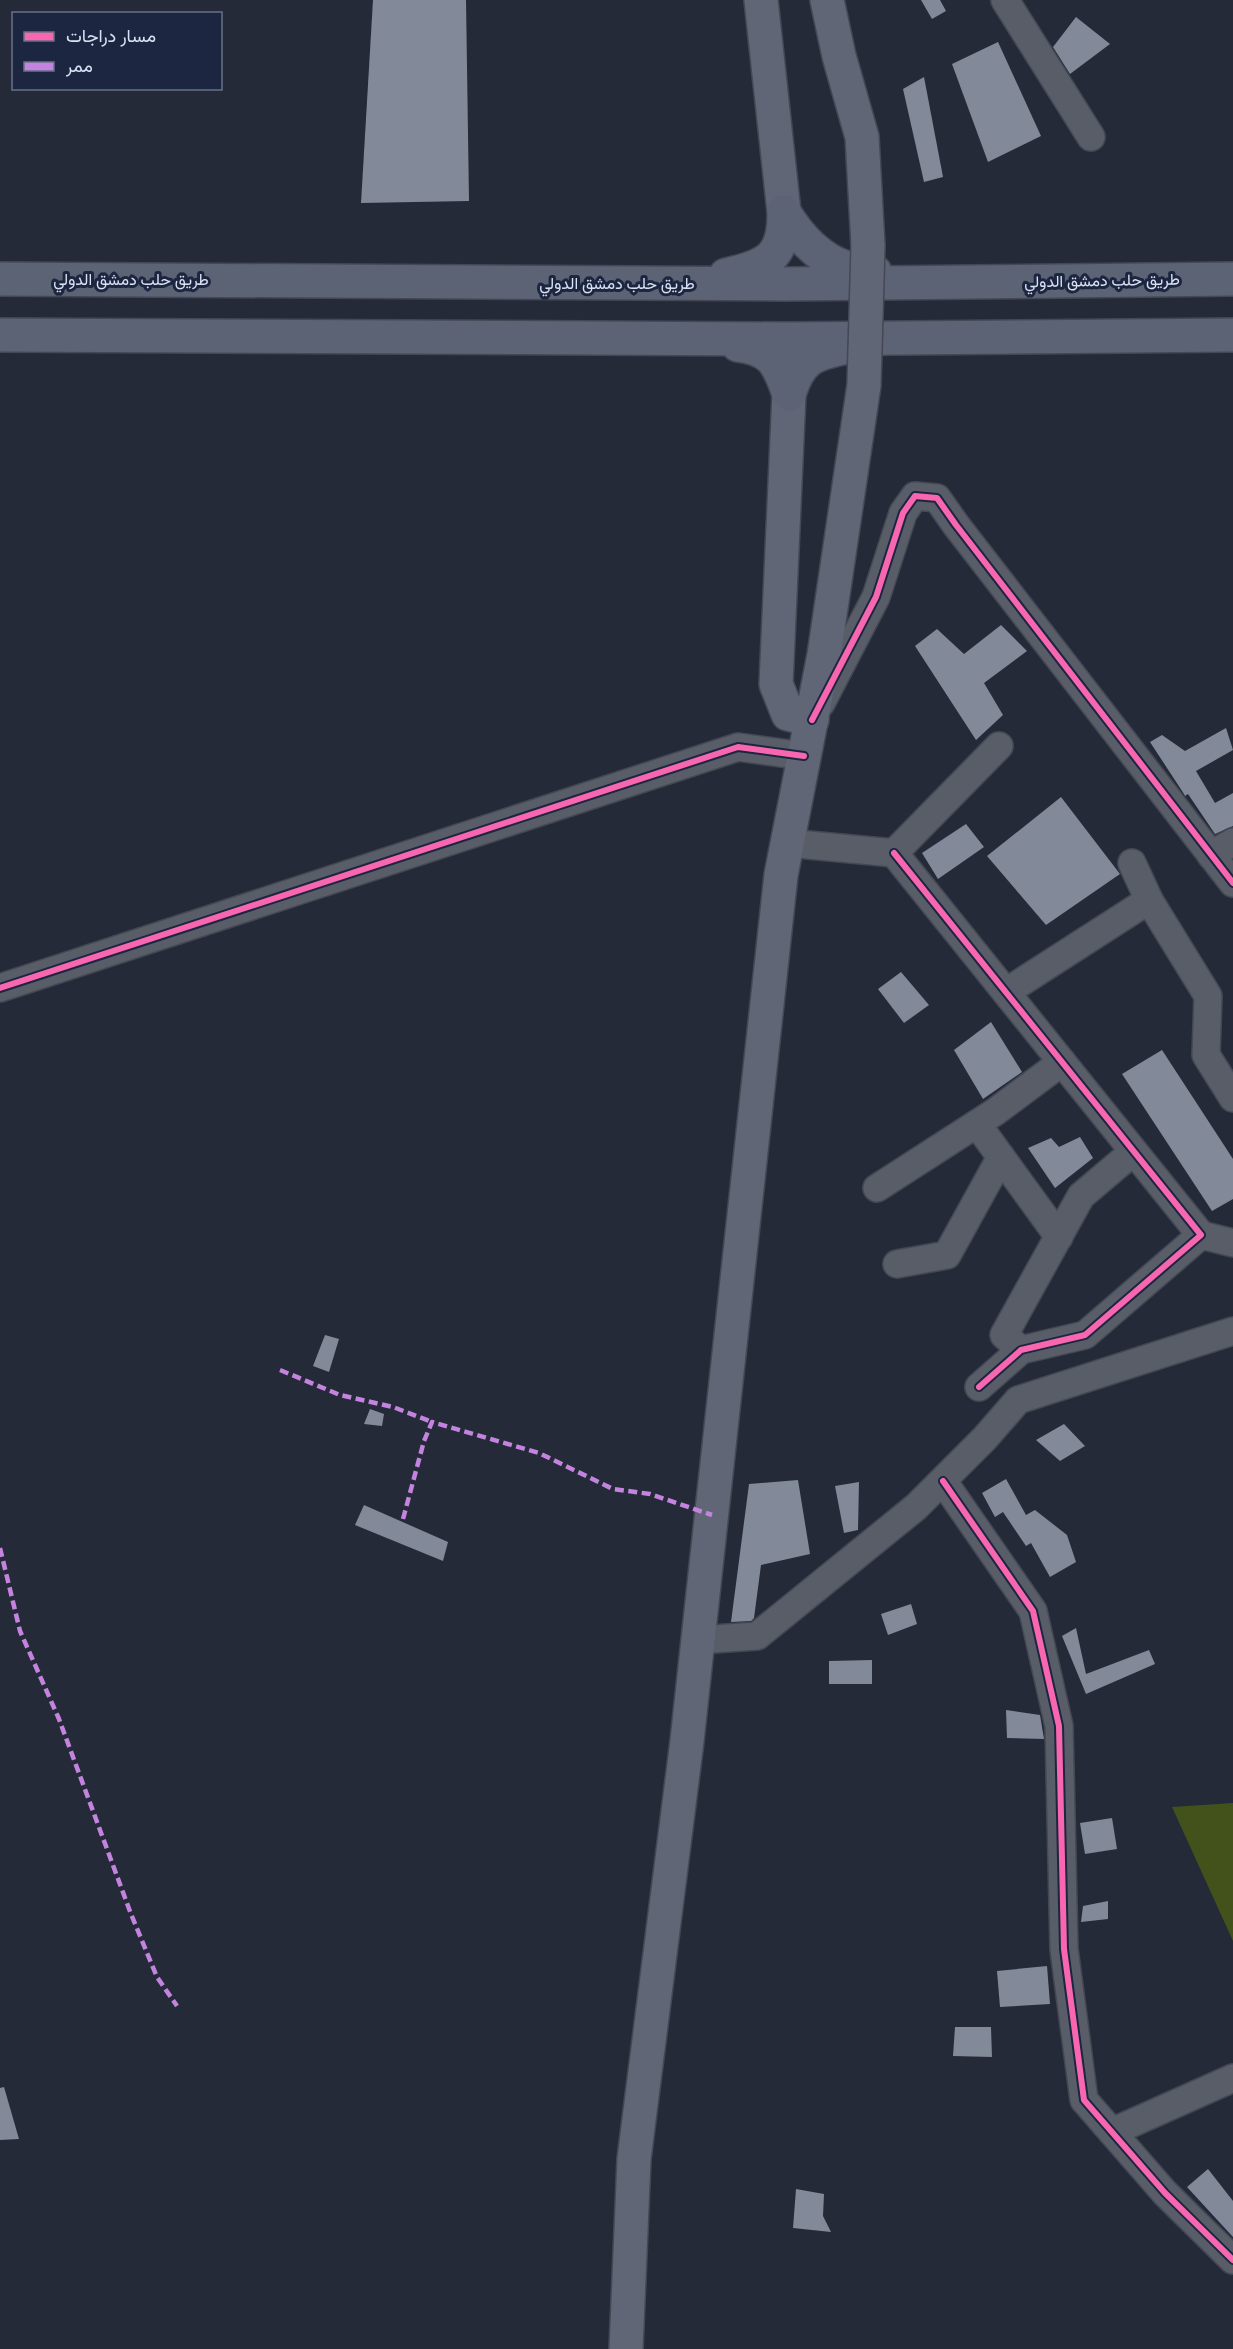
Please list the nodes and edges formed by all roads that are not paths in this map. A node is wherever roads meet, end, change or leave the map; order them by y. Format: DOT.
graph roads {
  1 [pos="761,0"];
  2 [pos="827,0"];
  3 [pos="1005,0"];
  4 [pos="1091,137"];
  5 [pos="784,213"];
  6 [pos="0,279"];
  7 [pos="1233,279"];
  8 [pos="933,282"];
  9 [pos="692,283"];
  10 [pos="0,335"];
  11 [pos="1233,335"];
  12 [pos="894,338"];
  13 [pos="691,339"];
  14 [pos="789,393"];
  15 [pos="812,720"];
  16 [pos="999,746"];
  17 [pos="804,756"];
  18 [pos="787,843"];
  19 [pos="1222,848"];
  20 [pos="894,853"];
  21 [pos="1132,863"];
  22 [pos="1233,883"];
  23 [pos="1149,900"];
  24 [pos="0,988"];
  25 [pos="1006,992"];
  26 [pos="1062,1062"];
  27 [pos="1233,1098"];
  28 [pos="977,1124"];
  29 [pos="1133,1152"];
  30 [pos="1001,1157"];
  31 [pos="878,1188"];
  32 [pos="1201,1235"];
  33 [pos="1059,1237"];
  34 [pos="1233,1243"];
  35 [pos="897,1264"];
  36 [pos="1233,1331"];
  37 [pos="1021,1350"];
  38 [pos="979,1387"];
  39 [pos="943,1482"];
  40 [pos="698,1640"];
  41 [pos="1233,2078"];
  42 [pos="1112,2132"];
  43 [pos="1233,2260"];
  44 [pos="626,2349"];
  1 -- 5 [label="main road"];
  2 -- 15 [label="main road, bridge"];
  3 -- 4 [label="street"];
  5 -- 8 [label="highway"];
  5 -- 9 [label="highway"];
  6 -- 9 [label="highway, طريق حلب دمشق الدولي"];
  7 -- 8 [label="highway, طريق حلب دمشق الدولي"];
  8 -- 9 [label="highway, طريق حلب دمشق الدولي"];
  10 -- 13 [label="highway"];
  11 -- 12 [label="highway"];
  12 -- 13 [label="highway"];
  12 -- 14 [label="highway"];
  13 -- 14 [label="highway"];
  14 -- 15 [label="main road"];
  15 -- 17 [label="main road"];
  15 -- 19 [label="street"];
  16 -- 20 [label="street"];
  17 -- 18 [label="main road"];
  17 -- 24 [label="street"];
  18 -- 20 [label="street"];
  18 -- 40 [label="main road"];
  19 -- 22 [label="street"];
  20 -- 25 [label="street"];
  21 -- 23 [label="street"];
  23 -- 25 [label="street"];
  23 -- 27 [label="street"];
  25 -- 26 [label="street"];
  26 -- 28 [label="street"];
  26 -- 29 [label="street"];
  28 -- 30 [label="street"];
  28 -- 31 [label="street"];
  29 -- 32 [label="street"];
  29 -- 33 [label="street"];
  30 -- 33 [label="street"];
  30 -- 35 [label="street"];
  32 -- 34 [label="street"];
  32 -- 37 [label="street"];
  33 -- 37 [label="street"];
  36 -- 39 [label="street"];
  37 -- 38 [label="street"];
  39 -- 40 [label="street"];
  39 -- 42 [label="street"];
  40 -- 44 [label="main road"];
  41 -- 42 [label="street"];
  42 -- 43 [label="street"];
}
